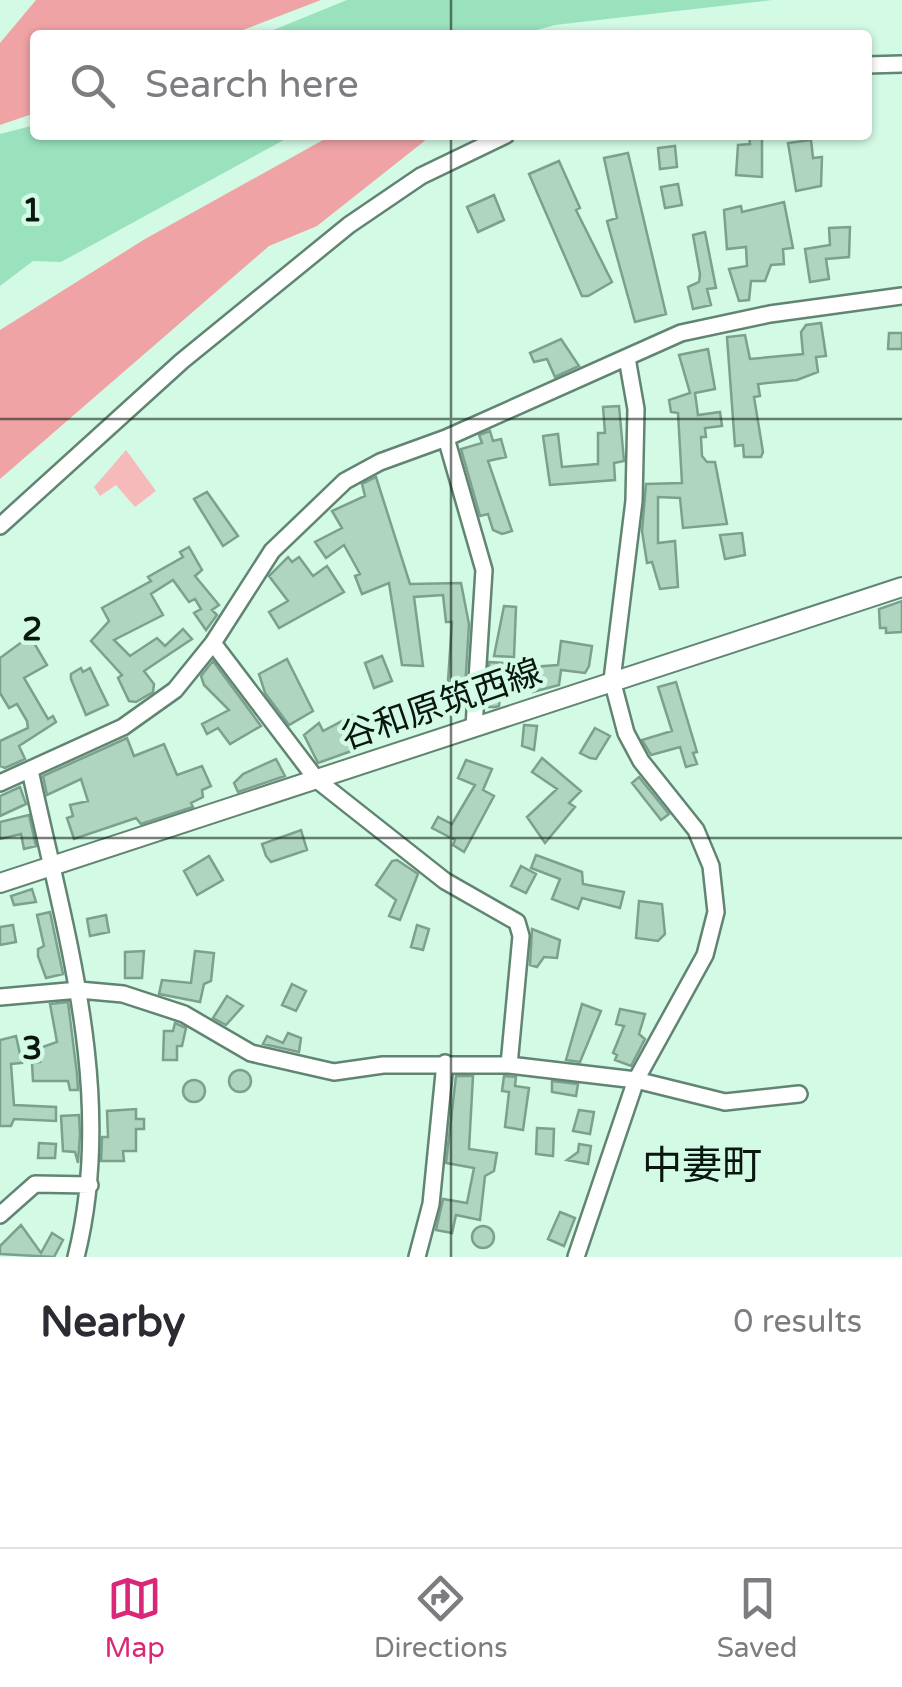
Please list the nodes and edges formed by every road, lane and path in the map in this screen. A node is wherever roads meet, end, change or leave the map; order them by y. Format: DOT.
graph roads {
  1 [pos="902,64"];
  2 [pos="872,65"];
  3 [pos="496,140"];
  4 [pos="902,296"];
  5 [pos="627,358"];
  6 [pos="446,438"];
  7 [pos="0,526"];
  8 [pos="902,586"];
  9 [pos="212,643"];
  10 [pos="612,680"];
  11 [pos="474,727"];
  12 [pos="30,770"];
  13 [pos="316,780"];
  14 [pos="0,783"];
  15 [pos="51,867"];
  16 [pos="0,883"];
  17 [pos="79,990"];
  18 [pos="0,997"];
  19 [pos="445,1063"];
  20 [pos="509,1065"];
  21 [pos="636,1080"];
  22 [pos="800,1094"];
  23 [pos="90,1185"];
  24 [pos="0,1215"];
  25 [pos="76,1257"];
  26 [pos="417,1257"];
  27 [pos="576,1257"];
  1 -- 2 [label="street"];
  3 -- 7 [label="street"];
  4 -- 5 [label="street"];
  5 -- 6 [label="street"];
  5 -- 10 [label="street"];
  6 -- 9 [label="street"];
  6 -- 11 [label="street"];
  8 -- 10 [label="main road, 谷和原筑西線"];
  9 -- 12 [label="street"];
  9 -- 13 [label="street"];
  10 -- 11 [label="main road, 谷和原筑西線"];
  10 -- 21 [label="street"];
  11 -- 13 [label="main road, 谷和原筑西線"];
  12 -- 14 [label="street"];
  12 -- 15 [label="street"];
  13 -- 15 [label="main road, 谷和原筑西線"];
  13 -- 20 [label="street"];
  15 -- 16 [label="main road, 谷和原筑西線"];
  15 -- 17 [label="street"];
  17 -- 18 [label="street"];
  17 -- 19 [label="street"];
  17 -- 23 [label="street"];
  19 -- 20 [label="street"];
  19 -- 26 [label="street"];
  20 -- 21 [label="street"];
  21 -- 22 [label="street"];
  21 -- 27 [label="street"];
  23 -- 24 [label="street"];
  23 -- 25 [label="street"];
}
